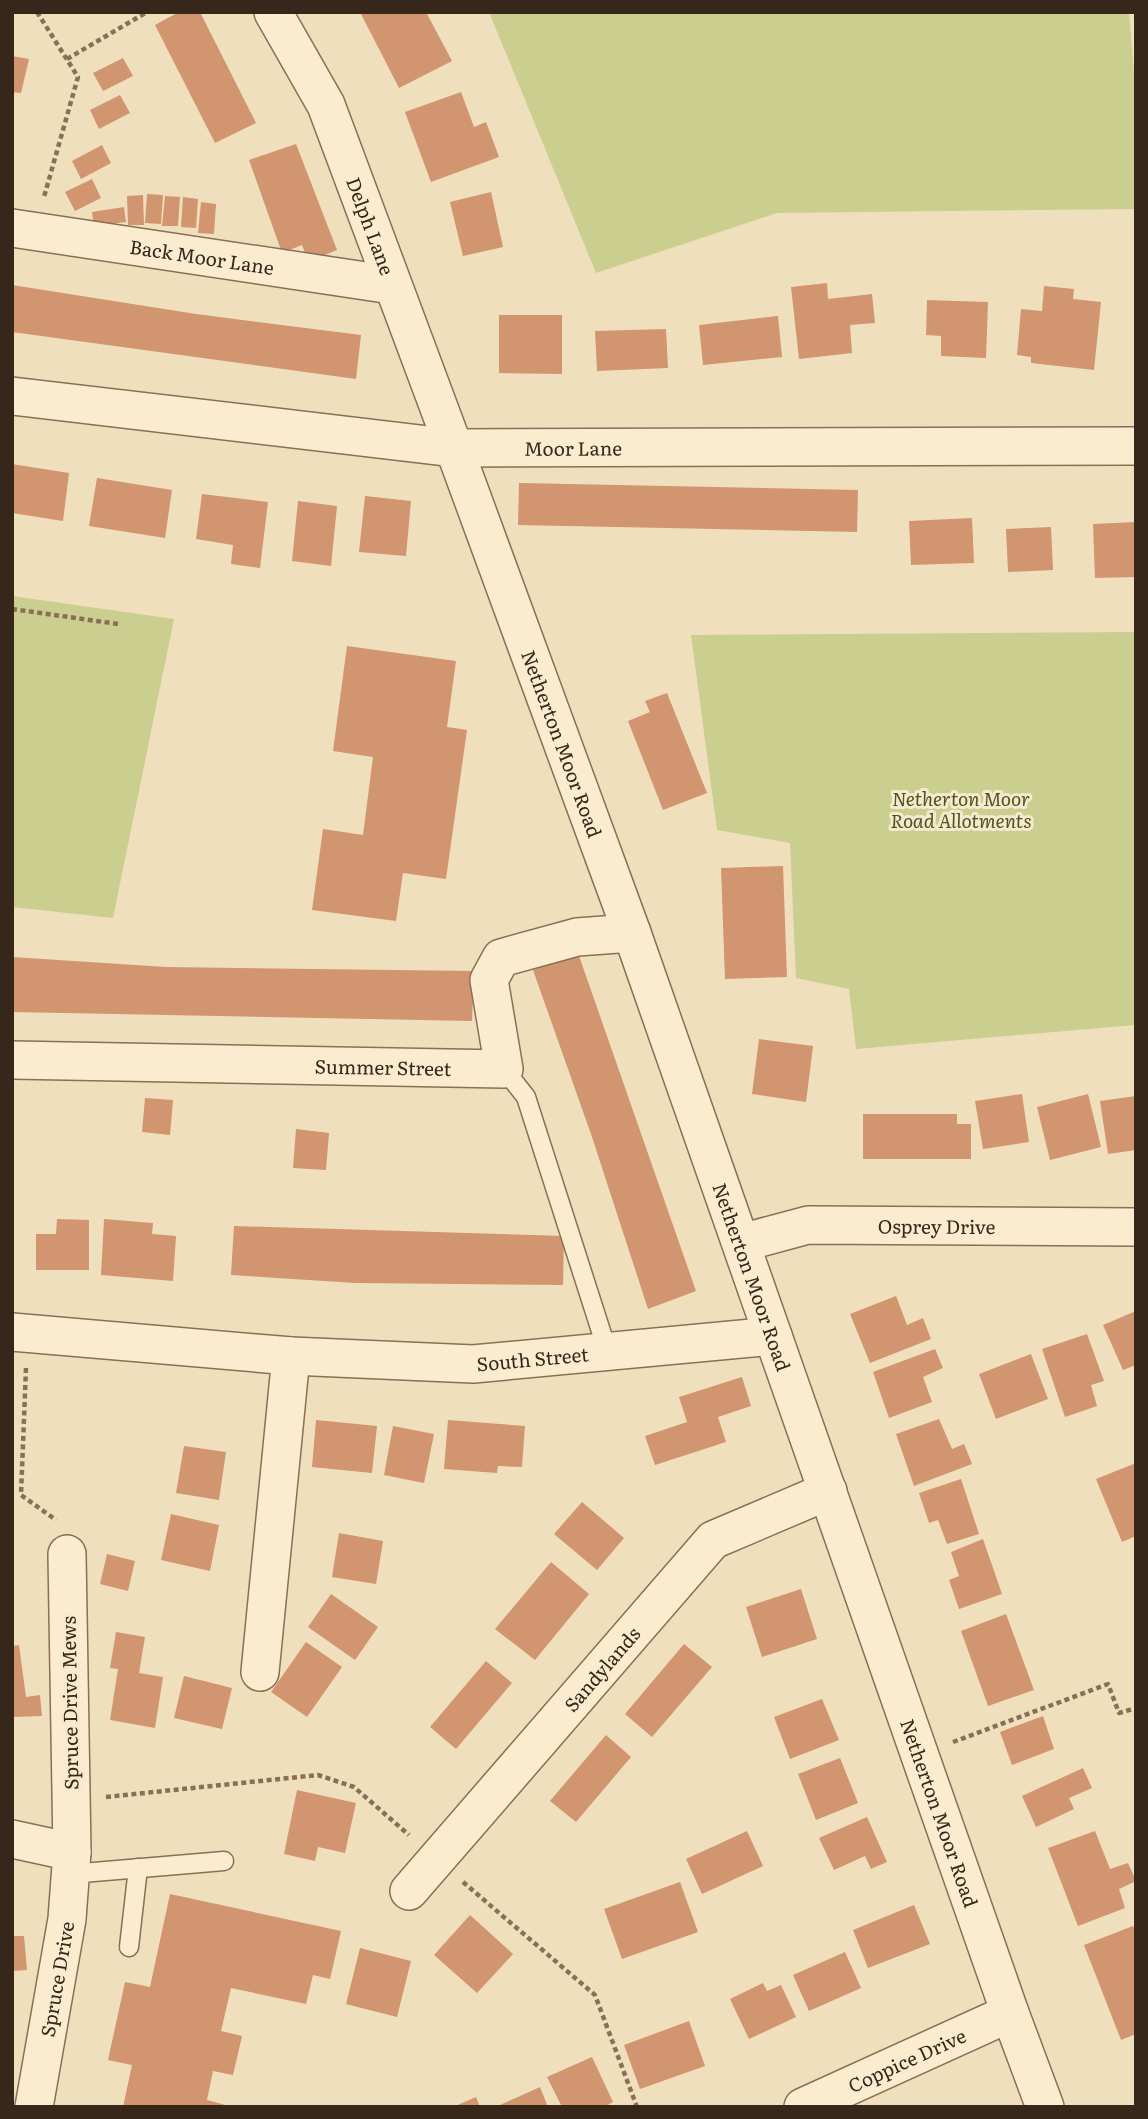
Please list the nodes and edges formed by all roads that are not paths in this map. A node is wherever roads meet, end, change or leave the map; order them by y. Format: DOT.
graph roads {
  1 [pos="272,12"];
  2 [pos="23,230"];
  3 [pos="393,285"];
  4 [pos="12,396"];
  5 [pos="1136,446"];
  6 [pos="454,449"];
  7 [pos="632,933"];
  8 [pos="12,1060"];
  9 [pos="504,1069"];
  10 [pos="1136,1227"];
  11 [pos="741,1243"];
  12 [pos="20,1333"];
  13 [pos="773,1336"];
  14 [pos="608,1353"];
  15 [pos="291,1356"];
  16 [pos="828,1491"];
  17 [pos="67,1553"];
  18 [pos="260,1672"];
  19 [pos="12,1839"];
  20 [pos="224,1861"];
  21 [pos="71,1863"];
  22 [pos="138,1868"];
  23 [pos="409,1891"];
  24 [pos="129,1947"];
  25 [pos="1010,2013"];
  26 [pos="34,2107"];
  27 [pos="803,2107"];
  28 [pos="1045,2107"];
  1 -- 3 [label="street, Delph Lane"];
  2 -- 3 [label="street, Back Moor Lane"];
  3 -- 6 [label="street, Delph Lane"];
  4 -- 6 [label="street, Moor Lane"];
  5 -- 6 [label="street, Moor Lane"];
  6 -- 7 [label="street, Netherton Moor Road"];
  7 -- 9 [label="street"];
  7 -- 11 [label="street, Netherton Moor Road"];
  8 -- 9 [label="street, Summer Street"];
  9 -- 14 [label="lane"];
  10 -- 11 [label="street, Osprey Drive"];
  11 -- 13 [label="street, Netherton Moor Road"];
  12 -- 15 [label="street, South Street"];
  13 -- 14 [label="street, South Street"];
  13 -- 16 [label="street, Netherton Moor Road"];
  14 -- 15 [label="street, South Street"];
  15 -- 18 [label="street"];
  16 -- 23 [label="street, Sandylands"];
  16 -- 25 [label="street, Netherton Moor Road"];
  17 -- 21 [label="street, Spruce Drive Mews"];
  19 -- 21 [label="street"];
  20 -- 22 [label="lane"];
  21 -- 22 [label="lane"];
  21 -- 26 [label="street, Spruce Drive"];
  22 -- 24 [label="lane"];
  25 -- 27 [label="street, Coppice Drive"];
  25 -- 28 [label="street, Netherton Moor Road"];
}
